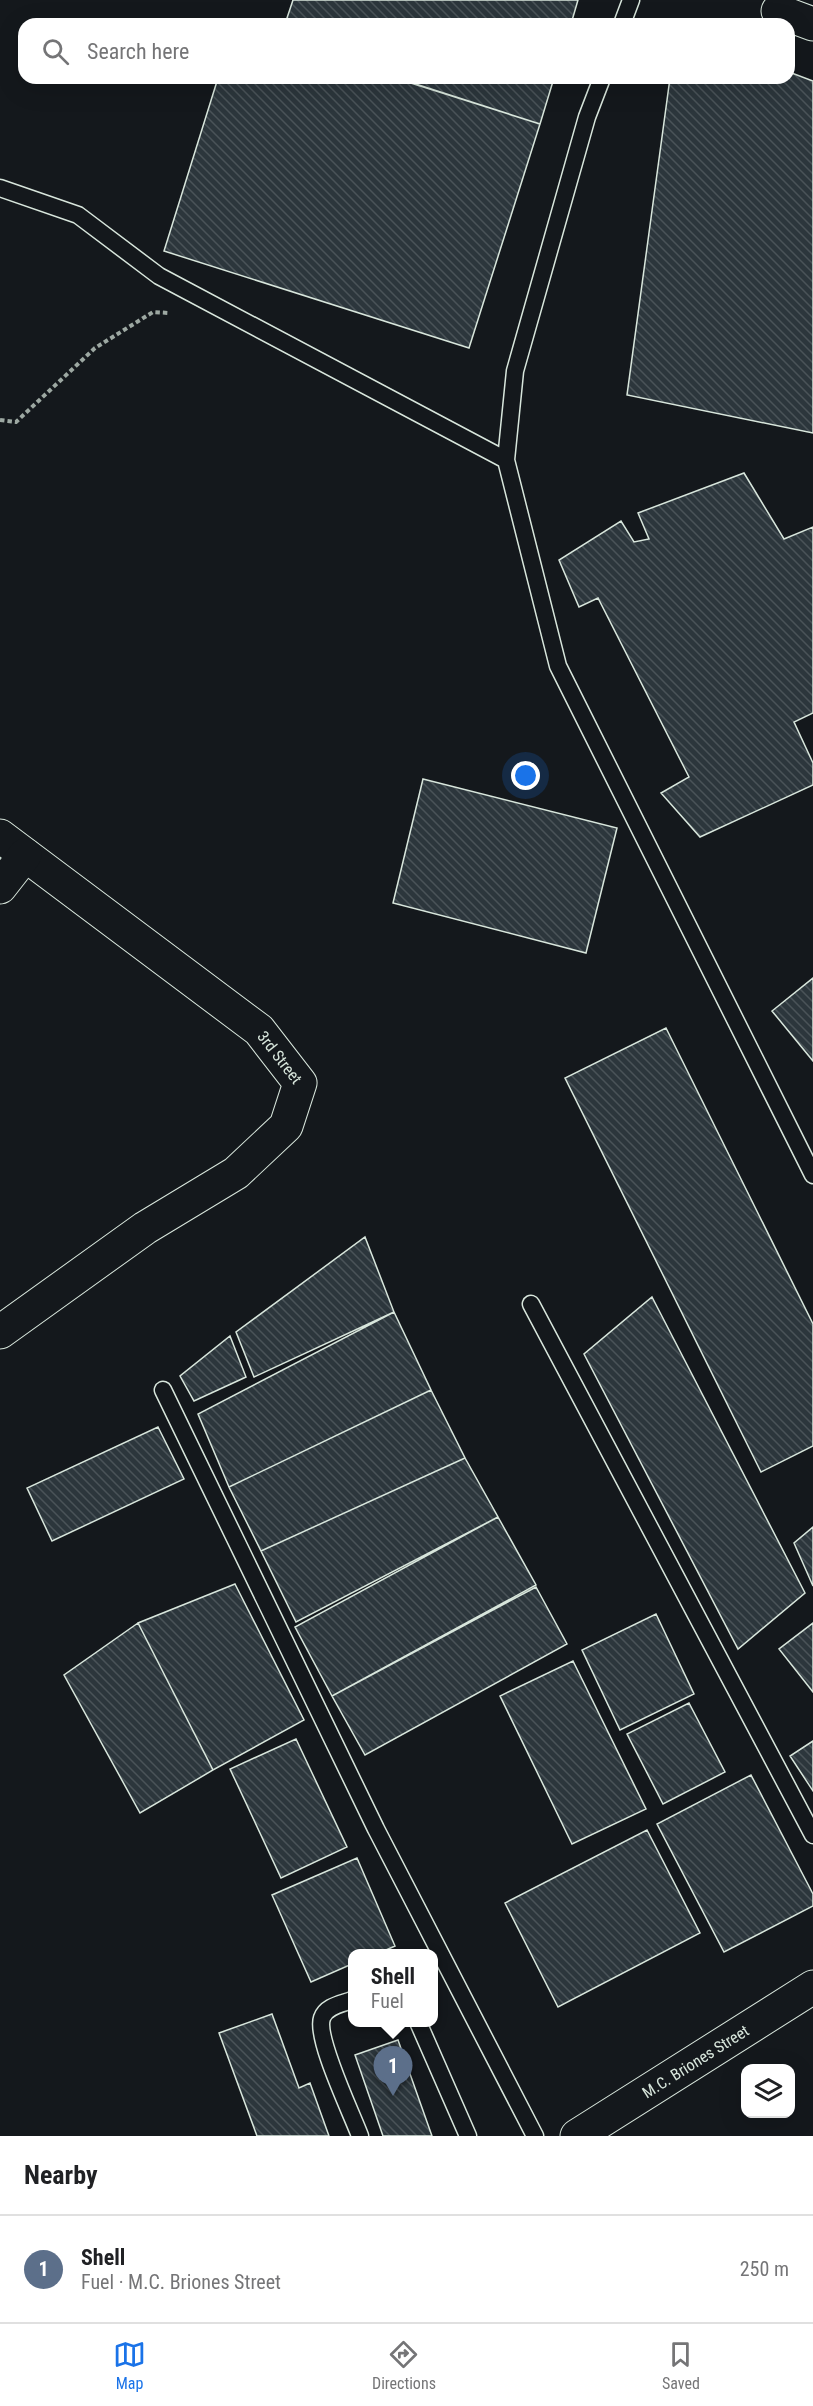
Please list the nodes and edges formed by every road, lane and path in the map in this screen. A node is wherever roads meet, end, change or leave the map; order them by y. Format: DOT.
graph roads {
  1 [pos="631,0"];
  2 [pos="778,11"];
  3 [pos="624,18"];
  4 [pos="813,24"];
  5 [pos="600,84"];
  6 [pos="0,188"];
  7 [pos="204,302"];
  8 [pos="0,420"];
  9 [pos="506,460"];
  10 [pos="12,846"];
  11 [pos="0,887"];
  12 [pos="813,1175"];
  13 [pos="531,1304"];
  14 [pos="0,1332"];
  15 [pos="163,1390"];
  16 [pos="813,1835"];
  17 [pos="813,1987"];
  18 [pos="348,2001"];
  19 [pos="420,2027"];
  20 [pos="360,2136"];
  21 [pos="468,2136"];
  22 [pos="535,2136"];
  23 [pos="577,2136"];
  1 -- 3 [label="lane"];
  2 -- 4 [label="street"];
  5 -- 9 [label="lane"];
  6 -- 7 [label="lane"];
  7 -- 8 [label="path"];
  7 -- 9 [label="lane"];
  9 -- 12 [label="lane"];
  10 -- 11 [label="street"];
  10 -- 14 [label="street, 3rd Street"];
  13 -- 16 [label="lane"];
  15 -- 22 [label="lane"];
  17 -- 23 [label="street, M.C. Briones Street"];
  18 -- 20 [label="lane"];
  19 -- 21 [label="lane"];
}
